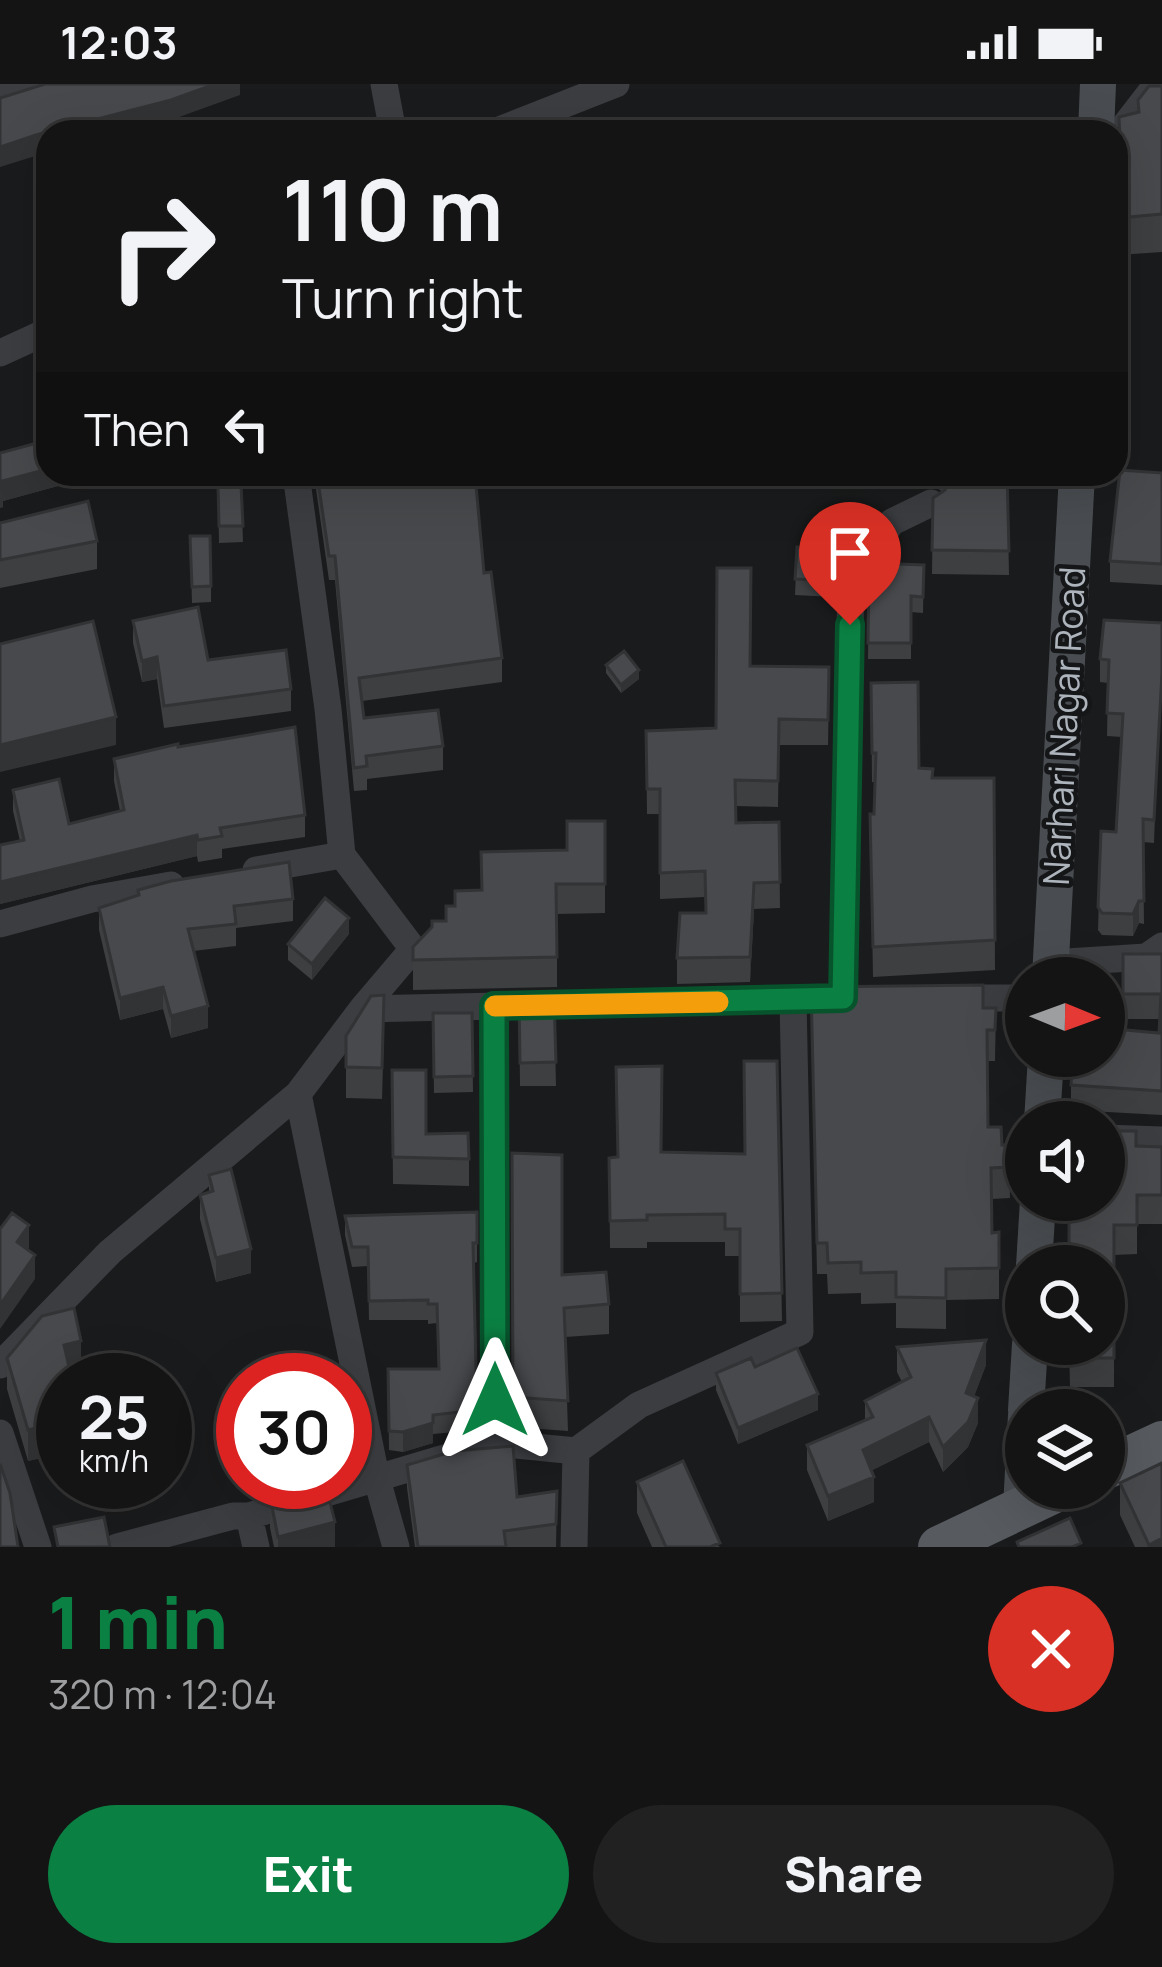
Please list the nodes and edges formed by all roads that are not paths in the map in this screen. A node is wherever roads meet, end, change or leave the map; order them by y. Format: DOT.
graph roads {
  1 [pos="29,84"];
  2 [pos="384,84"];
  3 [pos="616,84"];
  4 [pos="1098,84"];
  5 [pos="1157,84"];
  6 [pos="0,92"];
  7 [pos="391,120"];
  8 [pos="524,120"];
  9 [pos="1096,120"];
  10 [pos="1128,121"];
  11 [pos="36,336"];
  12 [pos="0,353"];
  13 [pos="298,486"];
  14 [pos="1076,486"];
  15 [pos="931,503"];
  16 [pos="342,855"];
  17 [pos="0,924"];
  18 [pos="1162,946"];
  19 [pos="1051,957"];
  20 [pos="1125,960"];
  21 [pos="843,998"];
  22 [pos="885,998"];
  23 [pos="926,998"];
  24 [pos="1005,998"];
  25 [pos="793,1000"];
  26 [pos="494,1006"];
  27 [pos="362,1010"];
  28 [pos="298,1094"];
  29 [pos="1125,1139"];
  30 [pos="1162,1140"];
  31 [pos="0,1365"];
  32 [pos="0,1433"];
  33 [pos="1162,1442"];
  34 [pos="495,1443"];
  35 [pos="576,1451"];
  36 [pos="1125,1459"];
  37 [pos="376,1477"];
  38 [pos="1029,1509"];
  39 [pos="249,1516"];
  40 [pos="1001,1526"];
  41 [pos="38,1547"];
  42 [pos="117,1547"];
  43 [pos="256,1547"];
  44 [pos="396,1547"];
  45 [pos="574,1547"];
  46 [pos="939,1547"];
  1 -- 6 [label="street"];
  2 -- 7 [label="street"];
  3 -- 8 [label="street"];
  4 -- 9 [label="street"];
  5 -- 10 [label="street"];
  11 -- 12 [label="street"];
  13 -- 16 [label="street"];
  14 -- 19 [label="street, Narhari Nagar Road"];
  15 -- 21 [label="street"];
  16 -- 17 [label="street"];
  16 -- 27 [label="street"];
  18 -- 20 [label="street"];
  21 -- 22 [label="street"];
  21 -- 25 [label="street"];
  23 -- 24 [label="street"];
  25 -- 26 [label="street"];
  25 -- 35 [label="street"];
  26 -- 27 [label="street"];
  26 -- 34 [label="street"];
  27 -- 28 [label="street"];
  28 -- 31 [label="street"];
  28 -- 37 [label="street"];
  29 -- 30 [label="street"];
  32 -- 41 [label="street"];
  33 -- 36 [label="main road"];
  34 -- 35 [label="street"];
  34 -- 37 [label="street"];
  35 -- 45 [label="street"];
  37 -- 39 [label="street"];
  37 -- 44 [label="street"];
  38 -- 40 [label="main road"];
  39 -- 42 [label="street"];
  39 -- 43 [label="street"];
  40 -- 46 [label="main road"];
}
